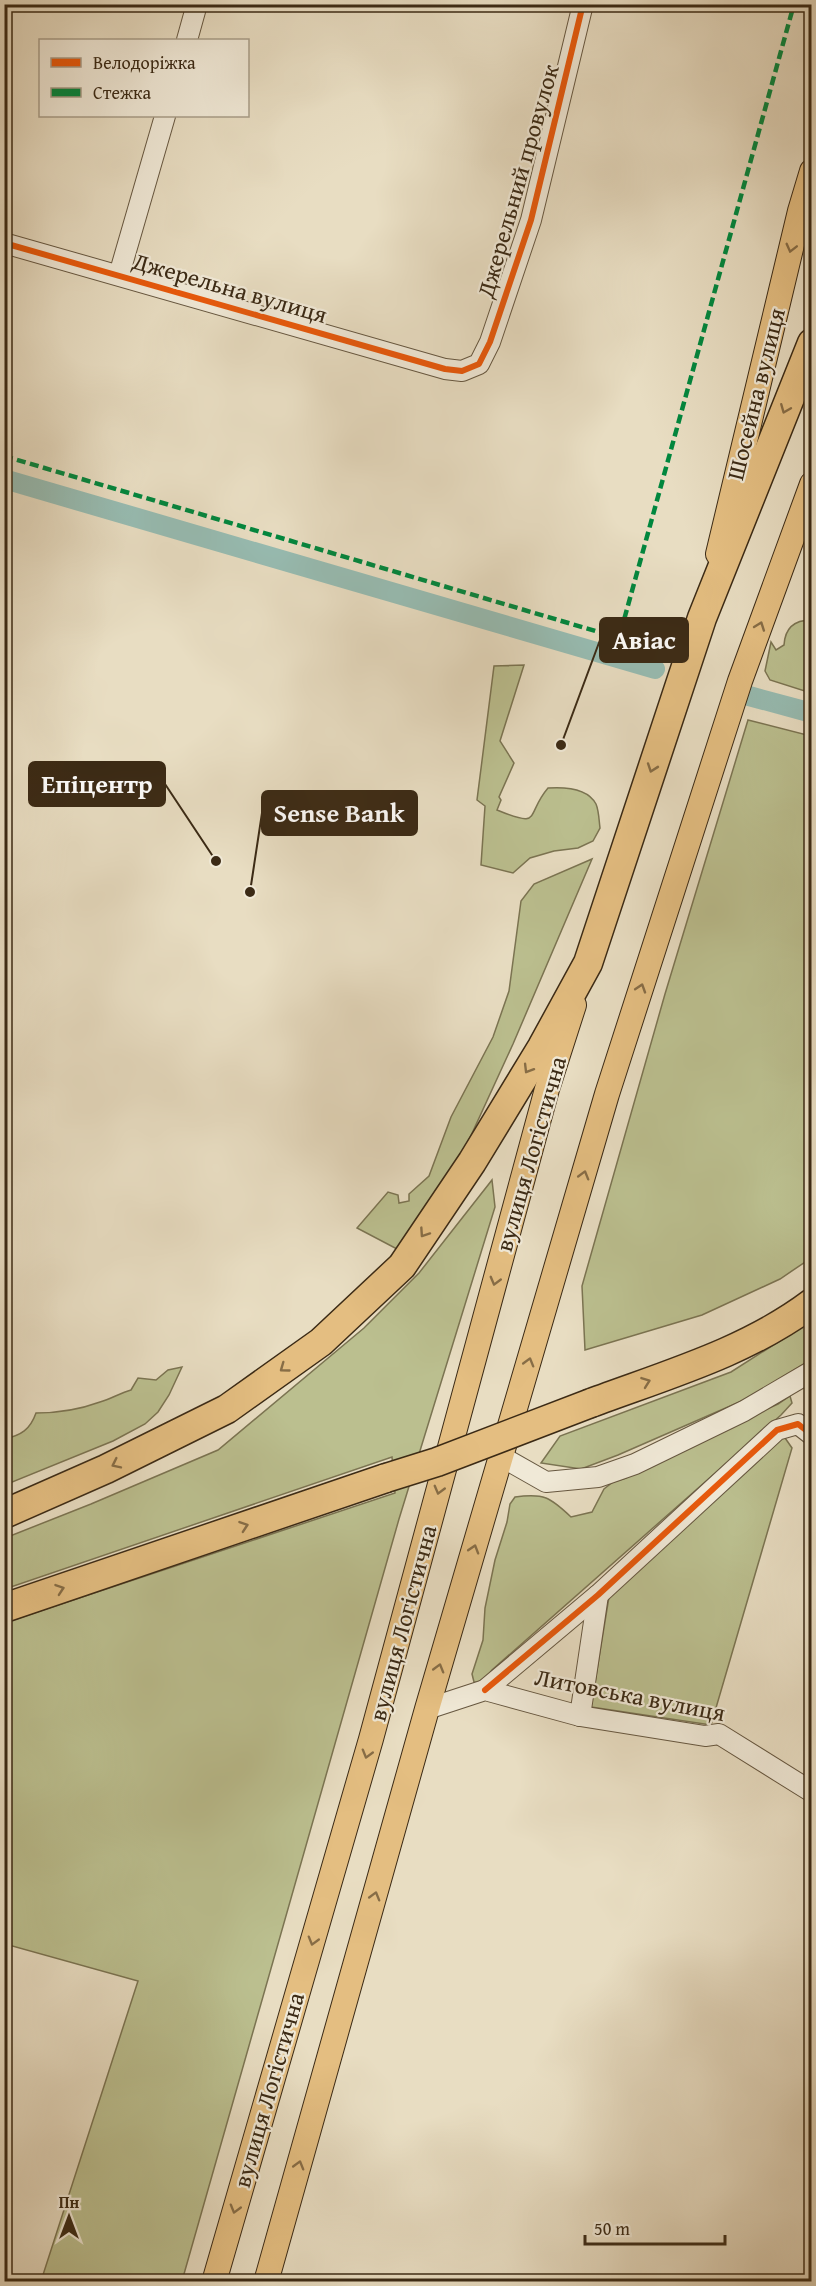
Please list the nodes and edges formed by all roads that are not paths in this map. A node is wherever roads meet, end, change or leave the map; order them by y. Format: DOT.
graph roads {
  1 [pos="197,4"];
  2 [pos="583,4"];
  3 [pos="187,39"];
  4 [pos="165,117"];
  5 [pos="812,171"];
  6 [pos="4,243"];
  7 [pos="119,275"];
  8 [pos="812,343"];
  9 [pos="445,369"];
  10 [pos="812,484"];
  11 [pos="702,618"];
  12 [pos="588,963"];
  13 [pos="812,1303"];
  14 [pos="812,1371"];
  15 [pos="809,1433"];
  16 [pos="502,1456"];
  17 [pos="4,1514"];
  18 [pos="598,1595"];
  19 [pos="4,1608"];
  20 [pos="485,1690"];
  21 [pos="427,1708"];
  22 [pos="580,1716"];
  23 [pos="812,1792"];
  24 [pos="214,2282"];
  25 [pos="266,2282"];
  1 -- 3 [label="street"];
  2 -- 9 [label="street, Джерельний провулок"];
  4 -- 7 [label="street"];
  5 -- 11 [label="main road, Шосейна вулиця, one-way"];
  6 -- 7 [label="street, Джерельна вулиця"];
  7 -- 9 [label="street, Джерельна вулиця"];
  8 -- 11 [label="highway, one-way"];
  16 -- 10 [label="main road, one-way"];
  11 -- 12 [label="highway, one-way"];
  12 -- 17 [label="highway, one-way"];
  12 -- 24 [label="main road, вулиця Логістична, one-way"];
  19 -- 13 [label="highway, one-way, bridge"];
  14 -- 16 [label="street"];
  15 -- 18 [label="street"];
  21 -- 16 [label="main road, one-way"];
  18 -- 20 [label="street"];
  18 -- 22 [label="street"];
  20 -- 21 [label="street"];
  20 -- 22 [label="street, Литовська вулиця"];
  25 -- 21 [label="main road, one-way"];
  22 -- 23 [label="street, Литовська вулиця"];
}
